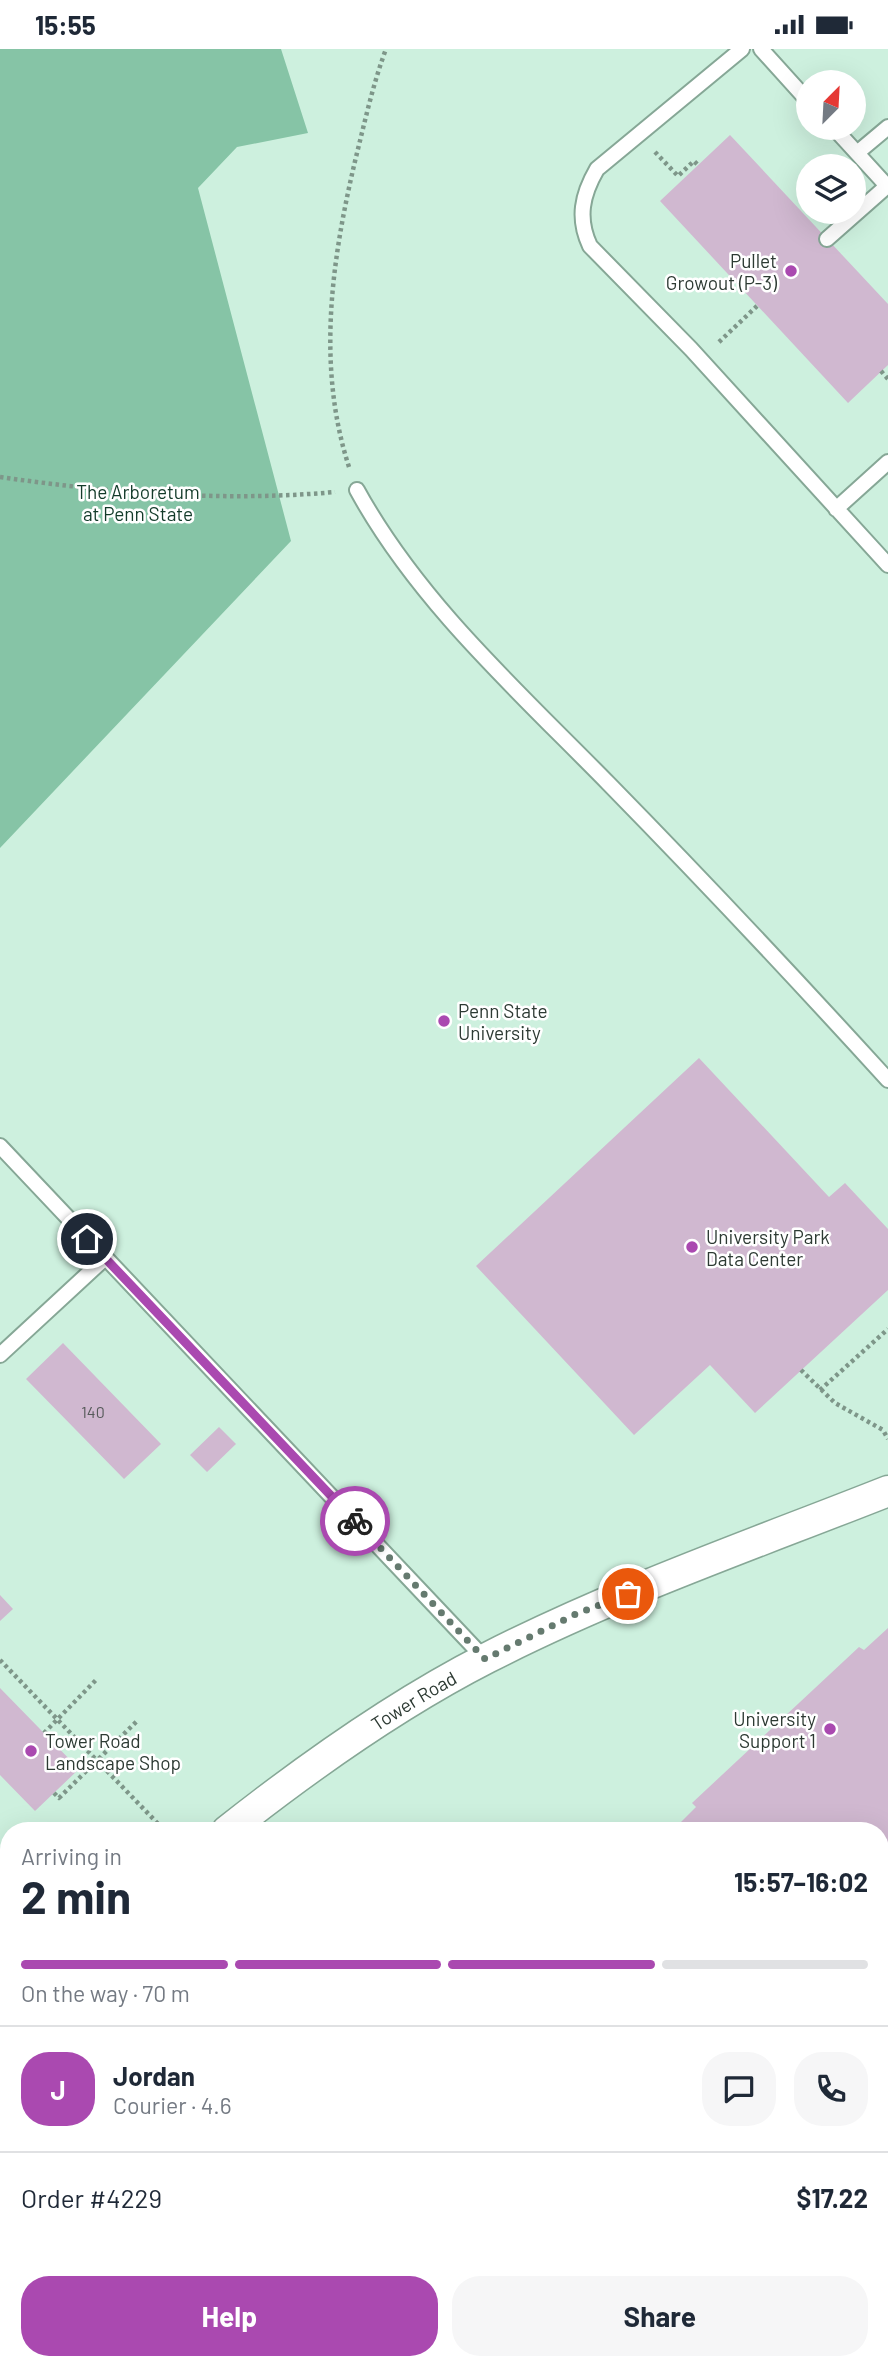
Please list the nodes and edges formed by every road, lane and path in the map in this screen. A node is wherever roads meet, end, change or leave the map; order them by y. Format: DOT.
graph roads {
  1 [pos="386,49"];
  2 [pos="742,49"];
  3 [pos="761,49"];
  4 [pos="796,88"];
  5 [pos="888,127"];
  6 [pos="845,140"];
  7 [pos="857,153"];
  8 [pos="698,165"];
  9 [pos="669,167"];
  10 [pos="888,186"];
  11 [pos="827,239"];
  12 [pos="757,306"];
  13 [pos="701,360"];
  14 [pos="881,372"];
  15 [pos="888,379"];
  16 [pos="888,462"];
  17 [pos="0,477"];
  18 [pos="357,490"];
  19 [pos="836,509"];
  20 [pos="888,565"];
  21 [pos="888,1080"];
  22 [pos="0,1146"];
  23 [pos="105,1258"];
  24 [pos="888,1329"];
  25 [pos="0,1355"];
  26 [pos="801,1370"];
  27 [pos="820,1390"];
  28 [pos="888,1439"];
  29 [pos="888,1491"];
  30 [pos="485,1659"];
  31 [pos="0,1660"];
  32 [pos="97,1679"];
  33 [pos="57,1720"];
  34 [pos="138,1720"];
  35 [pos="44,1733"];
  36 [pos="96,1761"];
  37 [pos="54,1793"];
  38 [pos="156,1822"];
  39 [pos="239,1822"];
  1 -- 18 [label="path"];
  2 -- 13 [label="lane"];
  3 -- 4 [label="lane"];
  5 -- 7 [label="lane"];
  6 -- 7 [label="lane"];
  7 -- 10 [label="lane"];
  8 -- 9 [label="path"];
  10 -- 11 [label="lane"];
  12 -- 13 [label="path"];
  13 -- 19 [label="lane"];
  14 -- 15 [label="path"];
  16 -- 19 [label="lane"];
  17 -- 18 [label="path"];
  18 -- 21 [label="lane"];
  19 -- 20 [label="lane"];
  22 -- 23 [label="lane"];
  23 -- 25 [label="lane"];
  23 -- 30 [label="lane"];
  24 -- 27 [label="path"];
  26 -- 27 [label="path"];
  27 -- 28 [label="path"];
  29 -- 30 [label="street, Tower Road"];
  30 -- 39 [label="street, Tower Road"];
  31 -- 33 [label="path"];
  32 -- 33 [label="path"];
  33 -- 35 [label="path"];
  33 -- 36 [label="path"];
  34 -- 36 [label="path"];
  36 -- 37 [label="path"];
  36 -- 38 [label="path"];
}
